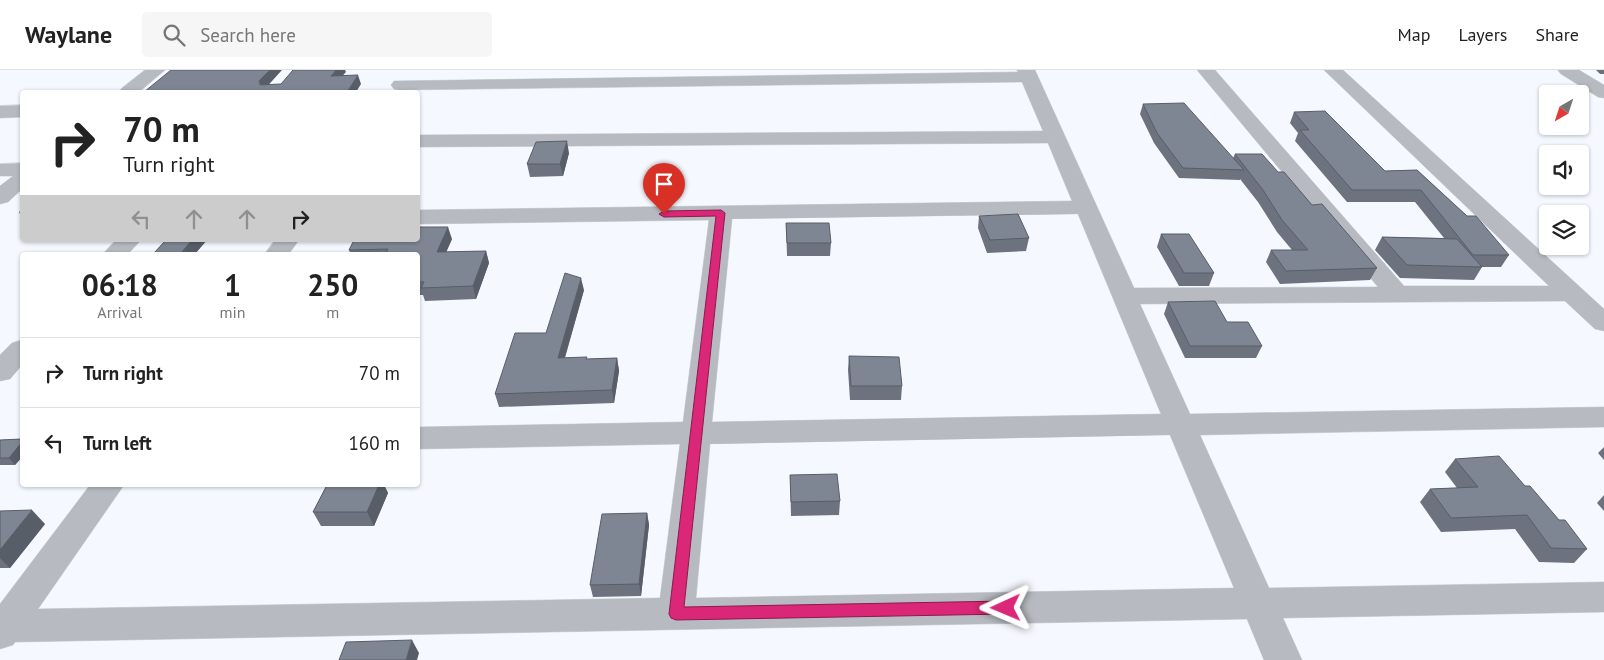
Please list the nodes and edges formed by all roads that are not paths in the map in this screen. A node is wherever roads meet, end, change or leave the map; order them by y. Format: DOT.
graph roads {
  1 [pos="156,70"];
  2 [pos="410,70"];
  3 [pos="1206,70"];
  4 [pos="1333,70"];
  5 [pos="1568,70"];
  6 [pos="1028,74"];
  7 [pos="1604,74"];
  8 [pos="397,88"];
  9 [pos="131,90"];
  10 [pos="1604,93"];
  11 [pos="20,110"];
  12 [pos="0,112"];
  13 [pos="1056,137"];
  14 [pos="420,141"];
  15 [pos="20,168"];
  16 [pos="0,170"];
  17 [pos="20,181"];
  18 [pos="0,197"];
  19 [pos="1077,208"];
  20 [pos="721,213"];
  21 [pos="420,217"];
  22 [pos="127,242"];
  23 [pos="117,252"];
  24 [pos="1571,293"];
  25 [pos="1397,294"];
  26 [pos="1126,296"];
  27 [pos="1604,323"];
  28 [pos="20,351"];
  29 [pos="0,372"];
  30 [pos="1604,417"];
  31 [pos="1181,424"];
  32 [pos="696,433"];
  33 [pos="420,438"];
  34 [pos="106,487"];
  35 [pos="1604,597"];
  36 [pos="1259,603"];
  37 [pos="8,613"];
  38 [pos="676,614"];
  39 [pos="1283,660"];
  1 -- 9 [label="street"];
  2 -- 8 [label="street"];
  3 -- 25 [label="street"];
  4 -- 24 [label="street"];
  5 -- 7 [label="street"];
  5 -- 10 [label="street"];
  6 -- 8 [label="street"];
  6 -- 13 [label="street"];
  11 -- 12 [label="street"];
  13 -- 14 [label="street"];
  13 -- 26 [label="street"];
  15 -- 16 [label="street"];
  17 -- 18 [label="street"];
  19 -- 20 [label="street"];
  20 -- 21 [label="street"];
  20 -- 32 [label="street"];
  22 -- 23 [label="street"];
  24 -- 25 [label="street"];
  24 -- 27 [label="street"];
  25 -- 26 [label="street"];
  26 -- 31 [label="street"];
  28 -- 29 [label="street"];
  30 -- 31 [label="street"];
  31 -- 32 [label="street"];
  31 -- 36 [label="street"];
  32 -- 33 [label="street"];
  32 -- 38 [label="street"];
  34 -- 37 [label="street"];
  35 -- 36 [label="street"];
  36 -- 38 [label="street"];
  36 -- 39 [label="street"];
  37 -- 38 [label="street"];
}
